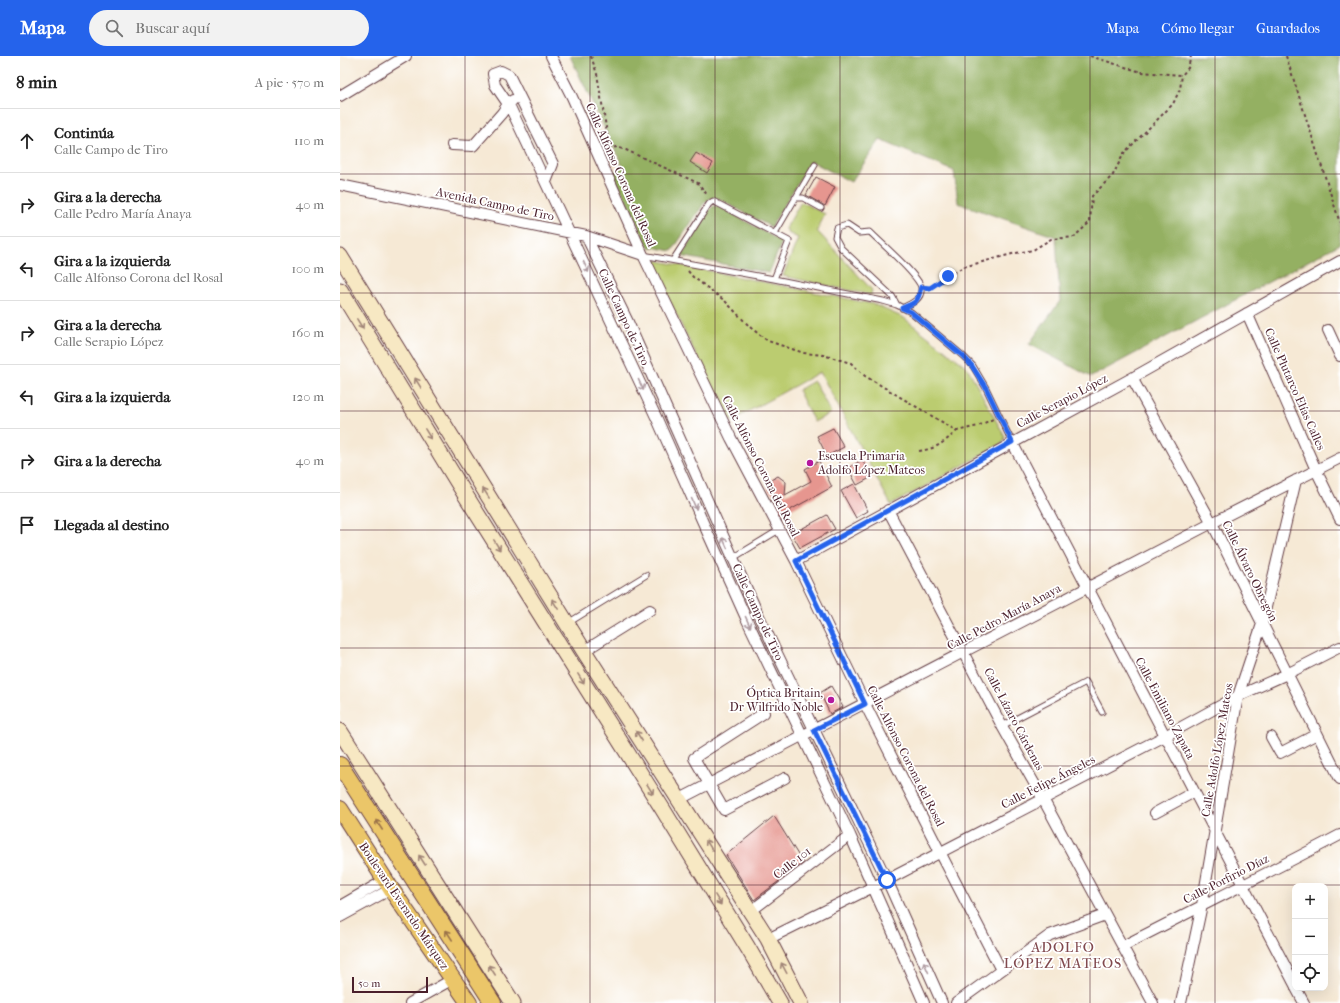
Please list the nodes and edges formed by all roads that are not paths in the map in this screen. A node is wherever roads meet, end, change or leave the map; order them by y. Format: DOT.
graph roads {
  1 [pos="406,56"];
  2 [pos="551,56"];
  3 [pos="520,95"];
  4 [pos="340,96"];
  5 [pos="508,104"];
  6 [pos="452,145"];
  7 [pos="815,165"];
  8 [pos="546,182"];
  9 [pos="340,185"];
  10 [pos="795,198"];
  11 [pos="821,208"];
  12 [pos="569,232"];
  13 [pos="775,233"];
  14 [pos="586,236"];
  15 [pos="643,255"];
  16 [pos="340,257"];
  17 [pos="673,260"];
  18 [pos="1340,261"];
  19 [pos="774,279"];
  20 [pos="340,290"];
  21 [pos="900,307"];
  22 [pos="1248,313"];
  23 [pos="628,322"];
  24 [pos="615,328"];
  25 [pos="1328,330"];
  26 [pos="1340,356"];
  27 [pos="1132,378"];
  28 [pos="669,413"];
  29 [pos="657,419"];
  30 [pos="1012,442"];
  31 [pos="1340,458"];
  32 [pos="1316,470"];
  33 [pos="1296,480"];
  34 [pos="888,510"];
  35 [pos="1340,519"];
  36 [pos="716,522"];
  37 [pos="1212,523"];
  38 [pos="705,527"];
  39 [pos="779,530"];
  40 [pos="733,558"];
  41 [pos="796,561"];
  42 [pos="646,575"];
  43 [pos="1088,587"];
  44 [pos="650,610"];
  45 [pos="568,623"];
  46 [pos="1262,624"];
  47 [pos="576,637"];
  48 [pos="560,646"];
  49 [pos="1340,647"];
  50 [pos="584,651"];
  51 [pos="964,652"];
  52 [pos="1287,674"];
  53 [pos="1238,696"];
  54 [pos="865,704"];
  55 [pos="1102,712"];
  56 [pos="764,713"];
  57 [pos="1002,726"];
  58 [pos="814,730"];
  59 [pos="340,731"];
  60 [pos="1317,734"];
  61 [pos="803,736"];
  62 [pos="1166,736"];
  63 [pos="1272,737"];
  64 [pos="340,764"];
  65 [pos="785,778"];
  66 [pos="1340,779"];
  67 [pos="709,784"];
  68 [pos="1194,792"];
  69 [pos="1043,799"];
  70 [pos="680,800"];
  71 [pos="340,809"];
  72 [pos="1155,813"];
  73 [pos="1215,832"];
  74 [pos="850,835"];
  75 [pos="1340,835"];
  76 [pos="940,852"];
  77 [pos="887,880"];
  78 [pos="388,884"];
  79 [pos="873,886"];
  80 [pos="1243,886"];
  81 [pos="1202,905"];
  82 [pos="341,911"];
  83 [pos="751,911"];
  84 [pos="1105,915"];
  85 [pos="768,939"];
  86 [pos="1123,946"];
  87 [pos="1001,970"];
  88 [pos="453,979"];
  89 [pos="1292,979"];
  90 [pos="1298,991"];
  91 [pos="410,1003"];
  92 [pos="469,1003"];
  93 [pos="493,1003"];
  94 [pos="513,1003"];
  95 [pos="780,1003"];
  96 [pos="801,1003"];
  97 [pos="924,1003"];
  98 [pos="942,1003"];
  99 [pos="956,1003"];
  100 [pos="1153,1003"];
  101 [pos="1181,1003"];
  102 [pos="1304,1003"];
  1 -- 4 [label="street"];
  2 -- 15 [label="street, Calle Alfonso Corona del Rosal"];
  3 -- 5 [label="street"];
  3 -- 5 [label="street, Calle Campo de Tiro"];
  3 -- 8 [label="street"];
  5 -- 6 [label="street"];
  5 -- 8 [label="street, Calle Campo de Tiro"];
  7 -- 10 [label="lane"];
  8 -- 12 [label="street, Calle Campo de Tiro"];
  9 -- 12 [label="street, Avenida Campo de Tiro"];
  10 -- 11 [label="lane"];
  10 -- 13 [label="lane"];
  12 -- 14 [label="street, Avenida Campo de Tiro"];
  12 -- 24 [label="street, Calle Campo de Tiro, one-way"];
  13 -- 17 [label="lane"];
  13 -- 19 [label="lane"];
  14 -- 15 [label="street, Avenida Campo de Tiro"];
  14 -- 23 [label="street, Calle Campo de Tiro"];
  15 -- 17 [label="lane"];
  15 -- 39 [label="street, Calle Alfonso Corona del Rosal"];
  45 -- 16 [label="main road, one-way"];
  17 -- 19 [label="lane"];
  18 -- 22 [label="street, Calle Serapio López"];
  19 -- 21 [label="lane"];
  20 -- 48 [label="main road, one-way"];
  21 -- 21 [label="lane"];
  21 -- 30 [label="lane"];
  22 -- 27 [label="street, Calle Serapio López"];
  22 -- 32 [label="street, Calle Plutarco Elías Calles"];
  23 -- 24 [label="street"];
  23 -- 28 [label="street, Calle Campo de Tiro"];
  24 -- 29 [label="street, Calle Campo de Tiro, one-way"];
  25 -- 26 [label="street"];
  27 -- 30 [label="street, Calle Serapio López"];
  27 -- 37 [label="street, Calle Álvaro Obregón"];
  28 -- 29 [label="street"];
  28 -- 36 [label="street, Calle Campo de Tiro"];
  29 -- 38 [label="street, Calle Campo de Tiro, one-way"];
  30 -- 34 [label="street, Calle Serapio López"];
  30 -- 43 [label="street, Calle Emiliano Zapata"];
  31 -- 32 [label="street, Calle Pedro María Anaya"];
  32 -- 33 [label="street, Calle Pedro María Anaya"];
  32 -- 35 [label="street, Calle Plutarco Elías Calles"];
  33 -- 37 [label="street, Calle Pedro María Anaya"];
  33 -- 46 [label="street, Calle Adolfo López Mateos"];
  34 -- 41 [label="street, Calle Serapio López"];
  34 -- 51 [label="street, Calle Lázaro Cárdenas"];
  36 -- 38 [label="street"];
  40 -- 36 [label="street, Calle Campo de Tiro, one-way"];
  37 -- 43 [label="street, Calle Pedro María Anaya"];
  37 -- 46 [label="street, Calle Álvaro Obregón"];
  38 -- 61 [label="street, Calle Campo de Tiro, one-way"];
  39 -- 40 [label="lane"];
  39 -- 41 [label="street, Calle Alfonso Corona del Rosal"];
  40 -- 58 [label="street, Calle Campo de Tiro"];
  41 -- 54 [label="street, Calle Alfonso Corona del Rosal"];
  42 -- 45 [label="lane"];
  43 -- 51 [label="street, Calle Pedro María Anaya"];
  43 -- 62 [label="street, Calle Emiliano Zapata"];
  44 -- 50 [label="street"];
  45 -- 47 [label="main road"];
  46 -- 52 [label="street, Calle Álvaro Obregón"];
  46 -- 53 [label="street, Calle Adolfo López Mateos"];
  47 -- 48 [label="main road"];
  47 -- 50 [label="main road"];
  48 -- 95 [label="main road, one-way"];
  49 -- 52 [label="street, Calle Felipe Ángeles"];
  70 -- 50 [label="main road, one-way"];
  51 -- 54 [label="street, Calle Pedro María Anaya"];
  51 -- 57 [label="street, Calle Lázaro Cárdenas"];
  52 -- 53 [label="street, Calle Felipe Ángeles"];
  52 -- 60 [label="street, Calle Álvaro Obregón"];
  53 -- 62 [label="street, Calle Felipe Ángeles"];
  53 -- 73 [label="street, Calle Adolfo López Mateos"];
  54 -- 58 [label="street, Calle Pedro María Anaya"];
  54 -- 76 [label="street, Calle Alfonso Corona del Rosal"];
  55 -- 57 [label="lane"];
  56 -- 67 [label="street"];
  57 -- 69 [label="street, Calle Lázaro Cárdenas"];
  58 -- 61 [label="street, Calle Pedro María Anaya"];
  58 -- 77 [label="street, Calle Campo de Tiro"];
  94 -- 59 [label="main road, one-way"];
  60 -- 63 [label="street"];
  60 -- 66 [label="street, Calle Álvaro Obregón"];
  61 -- 67 [label="street, Calle Pedro María Anaya"];
  61 -- 74 [label="street, Calle Campo de Tiro"];
  62 -- 68 [label="street, Calle Emiliano Zapata"];
  62 -- 69 [label="street, Calle Felipe Ángeles"];
  93 -- 64 [label="main road, one-way"];
  65 -- 67 [label="street"];
  67 -- 70 [label="street, Calle Pedro María Anaya"];
  68 -- 72 [label="street"];
  68 -- 73 [label="street, Calle Emiliano Zapata"];
  69 -- 76 [label="street, Calle Felipe Ángeles"];
  69 -- 84 [label="street, Calle Lázaro Cárdenas"];
  83 -- 70 [label="main road, one-way"];
  71 -- 78 [label="main road, Boulevard Everardo Márquez"];
  73 -- 80 [label="street, Calle Emiliano Zapata"];
  73 -- 81 [label="street, Calle Adolfo López Mateos"];
  74 -- 79 [label="street, Calle Campo de Tiro"];
  74 -- 83 [label="street, Calle 101"];
  75 -- 80 [label="street, Calle Porfirio Díaz"];
  76 -- 77 [label="street, Calle Felipe Ángeles"];
  76 -- 87 [label="street, Calle Alfonso Corona del Rosal"];
  77 -- 79 [label="street, Calle Felipe Ángeles"];
  98 -- 77 [label="street, Calle Campo de Tiro, one-way"];
  78 -- 82 [label="street"];
  78 -- 88 [label="main road, Boulevard Everardo Márquez"];
  79 -- 85 [label="street, Calle Felipe Ángeles"];
  79 -- 97 [label="street, Calle Campo de Tiro"];
  80 -- 81 [label="street, Calle Porfirio Díaz"];
  80 -- 89 [label="street, Calle Emiliano Zapata"];
  81 -- 86 [label="street, Calle Porfirio Díaz"];
  81 -- 101 [label="street, Calle Adolfo López Mateos"];
  83 -- 85 [label="main road"];
  84 -- 86 [label="street, Calle Lázaro Cárdenas"];
  84 -- 87 [label="street"];
  96 -- 85 [label="main road, one-way"];
  86 -- 100 [label="street, Calle Lázaro Cárdenas"];
  87 -- 99 [label="street"];
  88 -- 91 [label="street"];
  88 -- 92 [label="main road, Boulevard Everardo Márquez"];
  90 -- 102 [label="street"];
}
